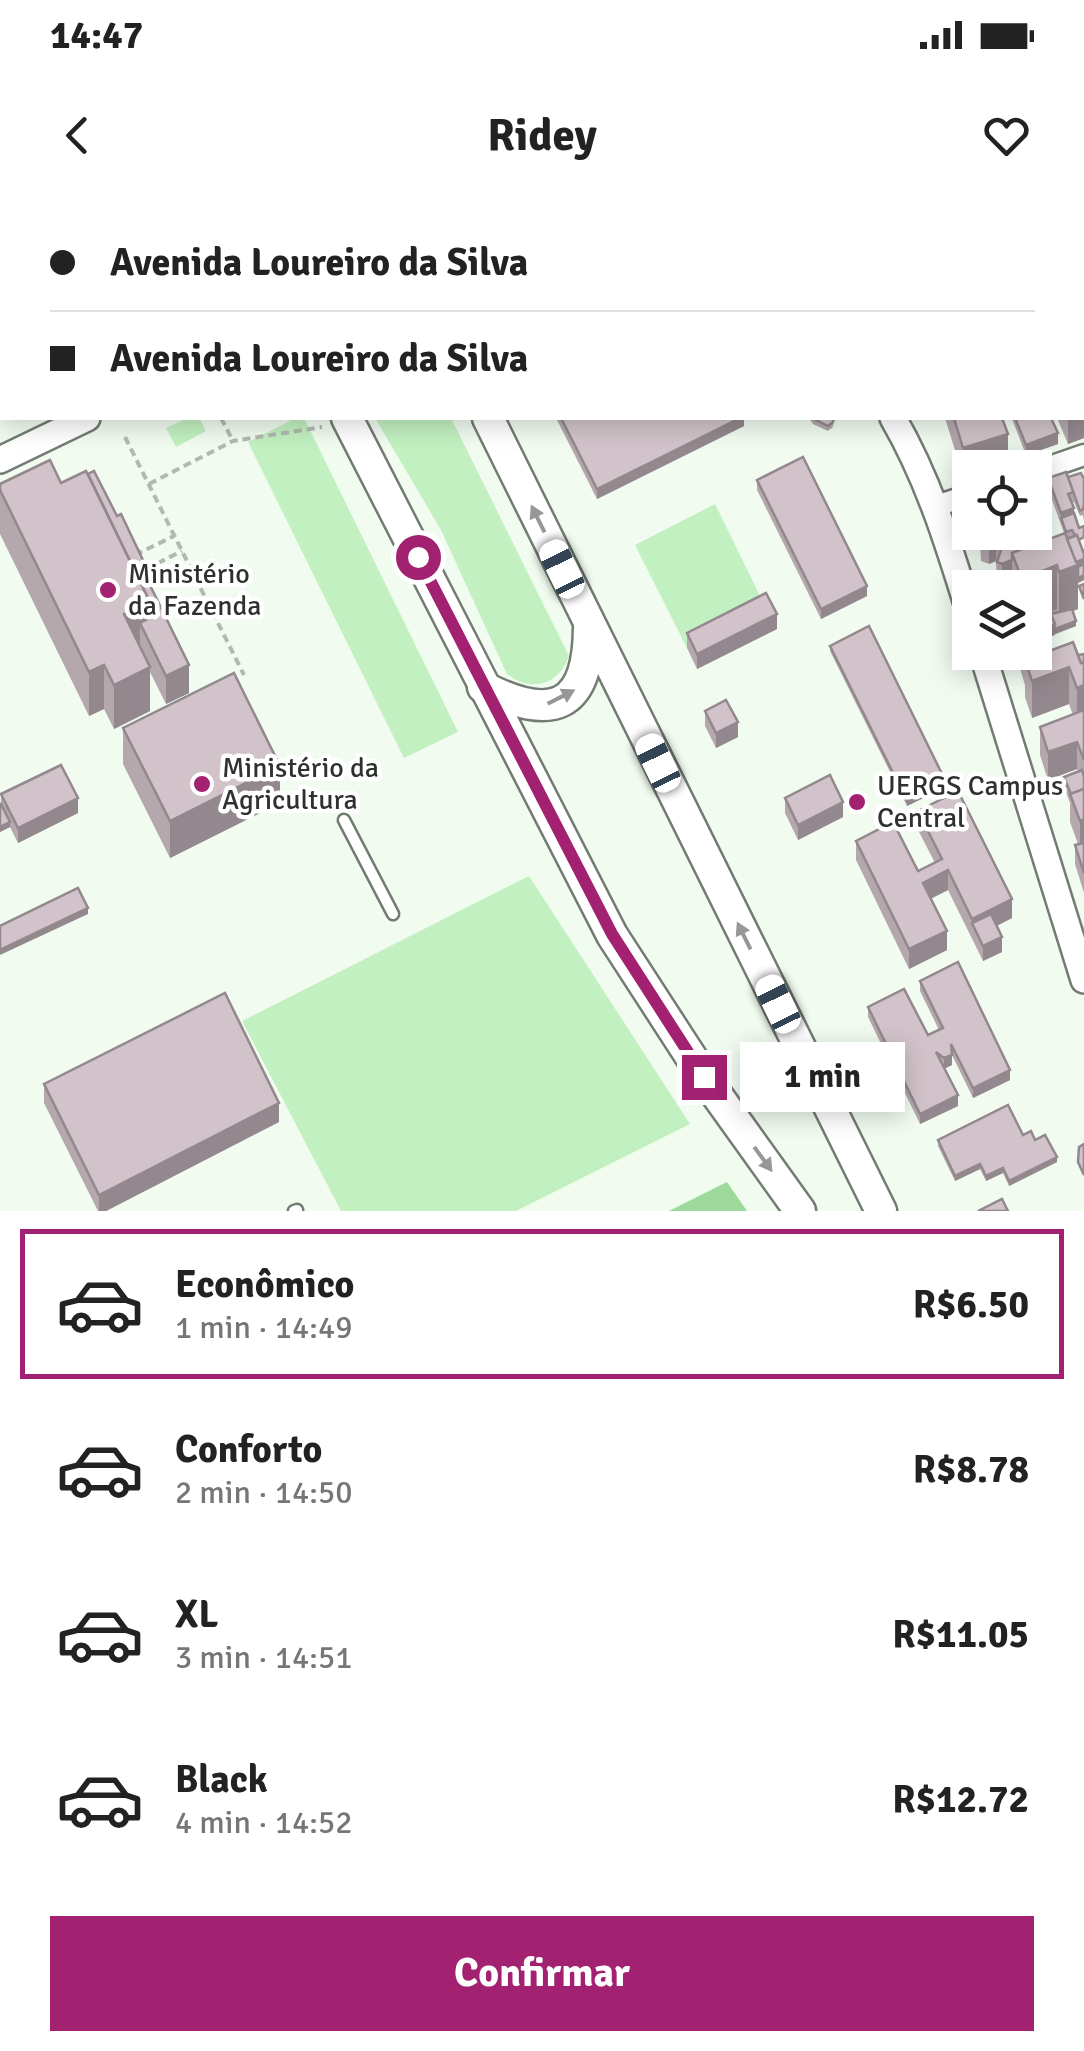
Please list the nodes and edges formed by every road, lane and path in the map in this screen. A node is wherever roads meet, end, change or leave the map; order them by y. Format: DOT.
graph roads {
  1 [pos="83,420"];
  2 [pos="222,420"];
  3 [pos="326,420"];
  4 [pos="348,420"];
  5 [pos="489,420"];
  6 [pos="894,420"];
  7 [pos="125,437"];
  8 [pos="233,441"];
  9 [pos="1084,455"];
  10 [pos="0,460"];
  11 [pos="1052,466"];
  12 [pos="149,484"];
  13 [pos="952,501"];
  14 [pos="936,506"];
  15 [pos="174,536"];
  16 [pos="131,537"];
  17 [pos="182,551"];
  18 [pos="956,570"];
  19 [pos="136,573"];
  20 [pos="590,625"];
  21 [pos="988,670"];
  22 [pos="244,676"];
  23 [pos="482,686"];
  24 [pos="344,820"];
  25 [pos="393,914"];
  26 [pos="1084,980"];
  27 [pos="800,1211"];
  28 [pos="881,1211"];
  1 -- 10 [label="street"];
  2 -- 8 [label="path"];
  3 -- 8 [label="path"];
  4 -- 23 [label="main road"];
  20 -- 5 [label="main road, one-way"];
  6 -- 14 [label="street"];
  7 -- 12 [label="path"];
  8 -- 12 [label="path"];
  9 -- 11 [label="street"];
  12 -- 15 [label="path"];
  13 -- 14 [label="street"];
  14 -- 18 [label="street"];
  15 -- 16 [label="path"];
  15 -- 17 [label="path"];
  17 -- 19 [label="path"];
  17 -- 22 [label="path"];
  23 -- 20 [label="main road, one-way"];
  28 -- 20 [label="main road, one-way"];
  21 -- 26 [label="street"];
  23 -- 27 [label="main road, one-way"];
  24 -- 25 [label="lane"];
}
